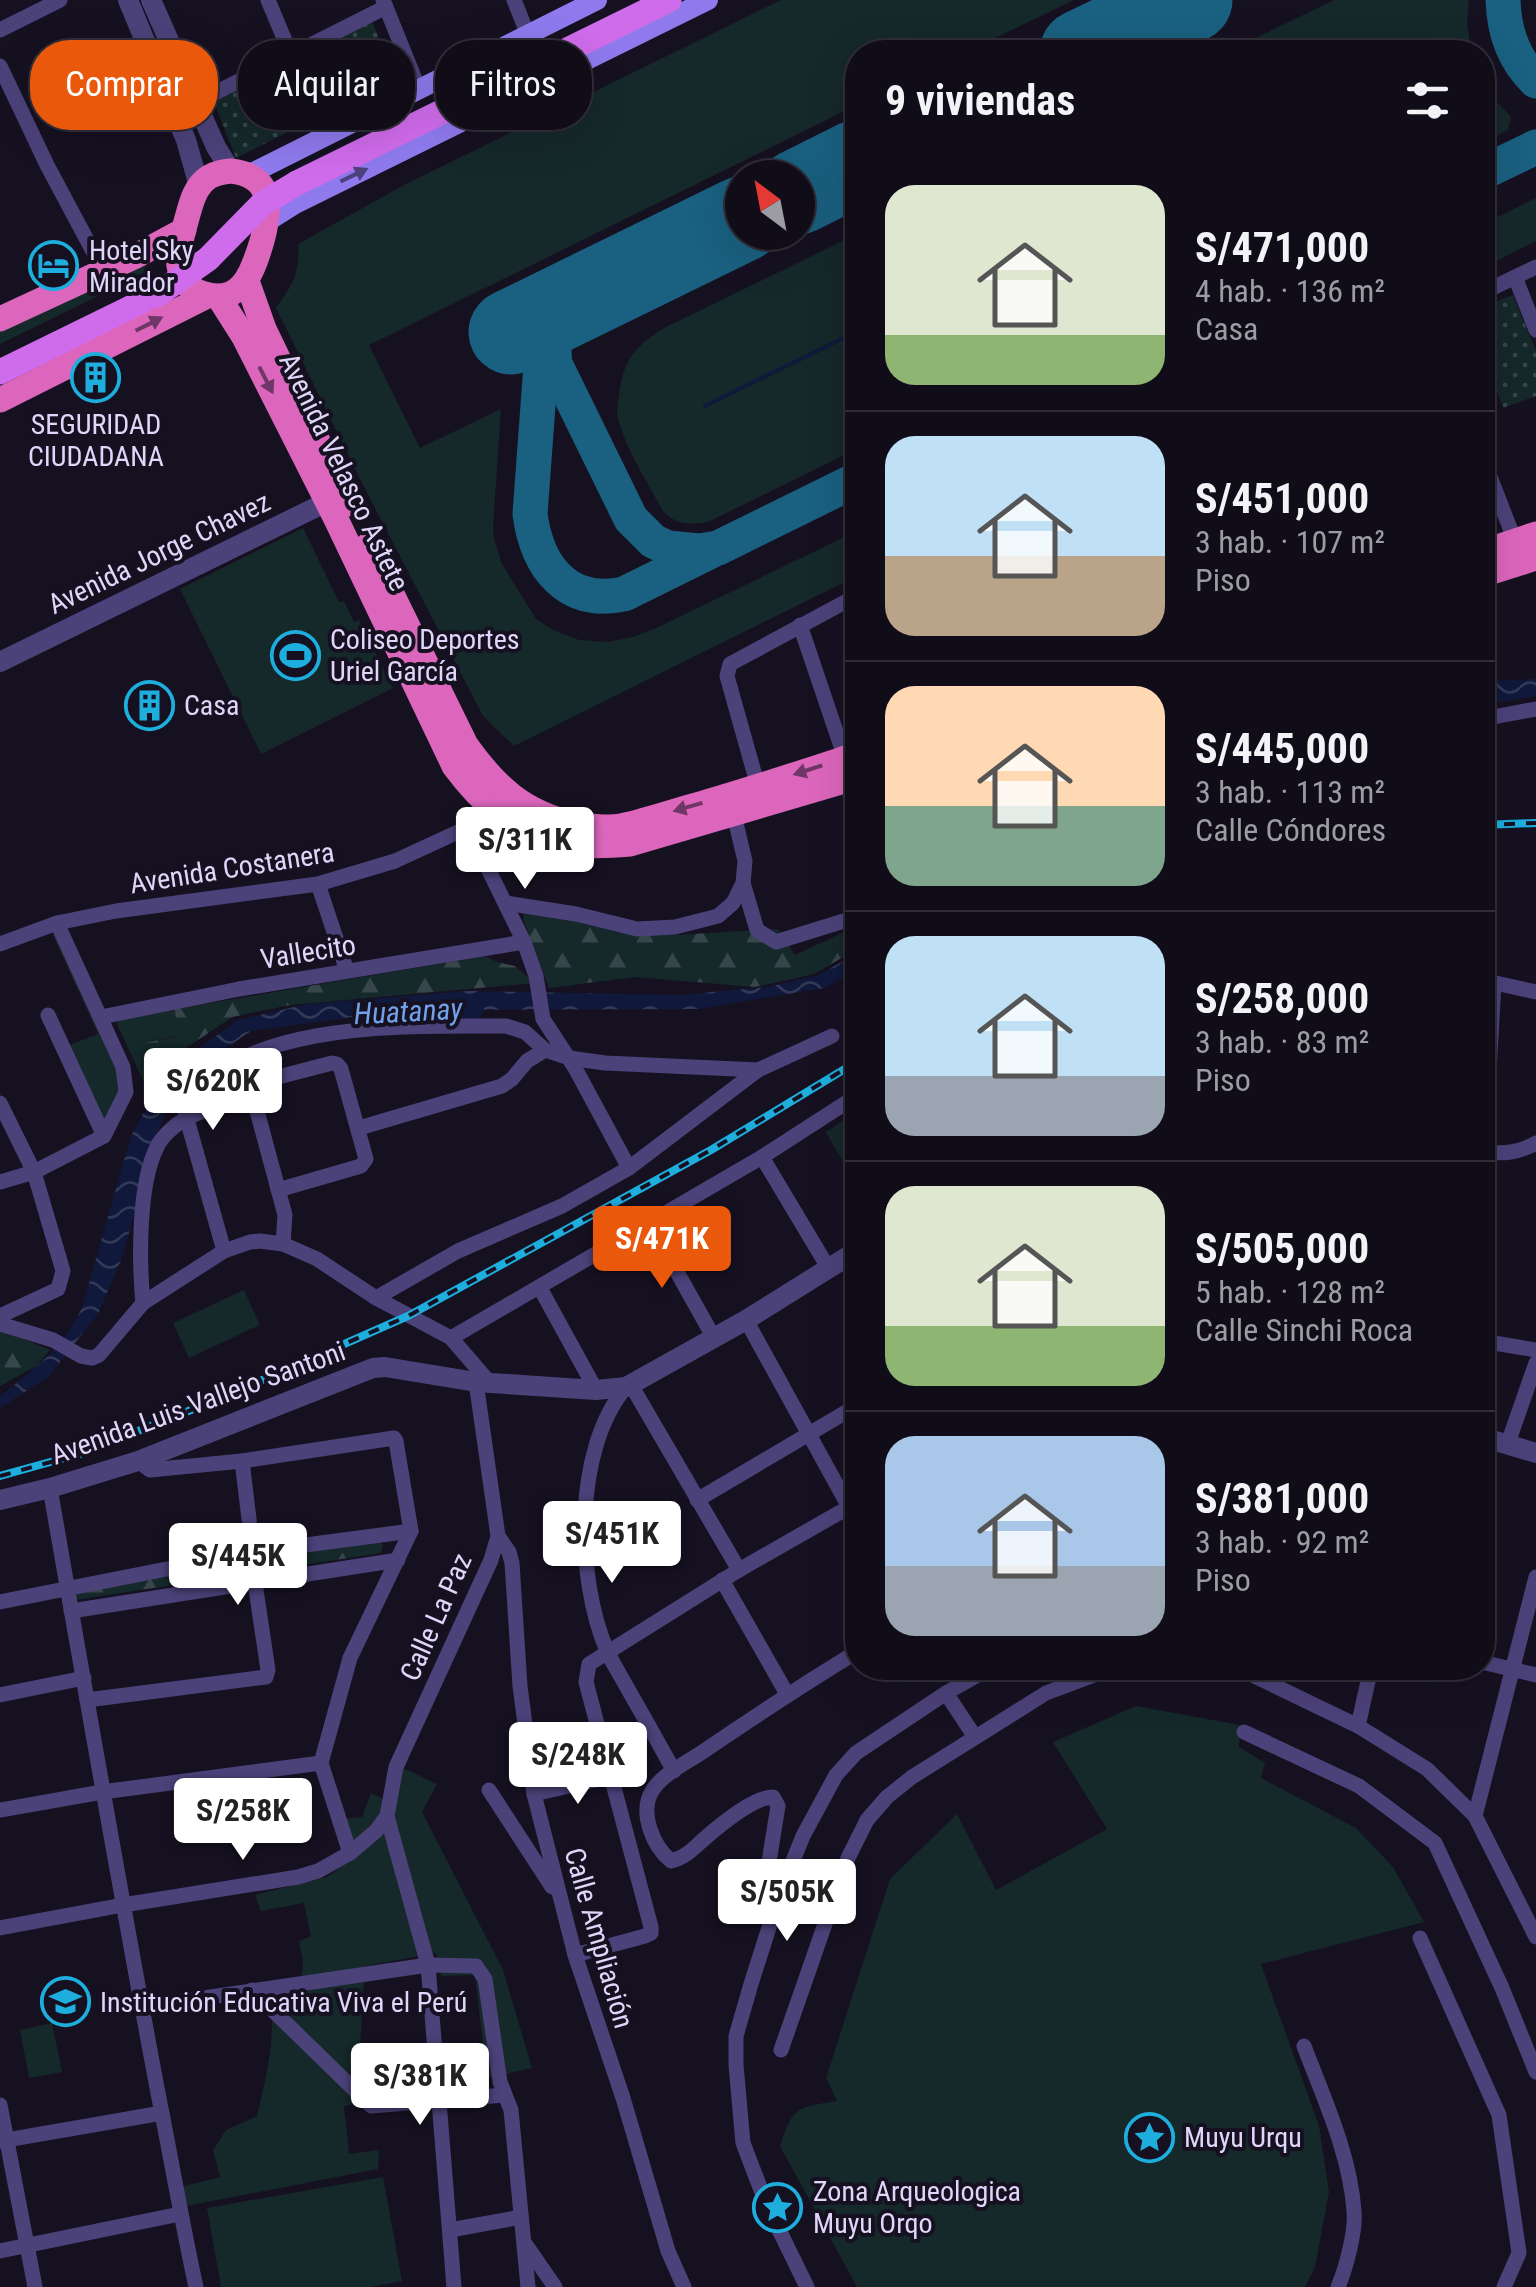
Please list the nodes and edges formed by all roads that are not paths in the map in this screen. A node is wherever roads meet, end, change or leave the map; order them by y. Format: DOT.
graph roads {
  1 [pos="60,0"];
  2 [pos="128,0"];
  3 [pos="151,0"];
  4 [pos="268,0"];
  5 [pos="514,0"];
  6 [pos="597,0"];
  7 [pos="630,0"];
  8 [pos="669,0"];
  9 [pos="708,0"];
  10 [pos="384,4"];
  11 [pos="0,30"];
  12 [pos="528,35"];
  13 [pos="169,40"];
  14 [pos="285,40"];
  15 [pos="318,40"];
  16 [pos="0,66"];
  17 [pos="419,89"];
  18 [pos="209,130"];
  19 [pos="240,173"];
  20 [pos="293,176"];
  21 [pos="200,186"];
  22 [pos="268,221"];
  23 [pos="184,230"];
  24 [pos="1536,267"];
  25 [pos="104,272"];
  26 [pos="1515,278"];
  27 [pos="247,281"];
  28 [pos="154,287"];
  29 [pos="1495,287"];
  30 [pos="213,295"];
  31 [pos="0,319"];
  32 [pos="1536,330"];
  33 [pos="0,354"];
  34 [pos="0,372"];
  35 [pos="0,400"];
  36 [pos="1495,480"];
  37 [pos="335,498"];
  38 [pos="1526,538"];
  39 [pos="1495,548"];
  40 [pos="1536,558"];
  41 [pos="1495,571"];
  42 [pos="845,602"];
  43 [pos="800,624"];
  44 [pos="0,662"];
  45 [pos="1536,709"];
  46 [pos="1495,717"];
  47 [pos="845,742"];
  48 [pos="845,766"];
  49 [pos="761,797"];
  50 [pos="510,809"];
  51 [pos="734,815"];
  52 [pos="468,828"];
  53 [pos="318,884"];
  54 [pos="743,884"];
  55 [pos="506,902"];
  56 [pos="845,921"];
  57 [pos="58,923"];
  58 [pos="524,942"];
  59 [pos="0,944"];
  60 [pos="347,971"];
  61 [pos="1495,983"];
  62 [pos="1536,992"];
  63 [pos="48,1015"];
  64 [pos="100,1016"];
  65 [pos="832,1036"];
  66 [pos="545,1050"];
  67 [pos="569,1058"];
  68 [pos="758,1070"];
  69 [pos="263,1081"];
  70 [pos="0,1103"];
  71 [pos="845,1104"];
  72 [pos="186,1118"];
  73 [pos="359,1128"];
  74 [pos="104,1136"];
  75 [pos="1536,1143"];
  76 [pos="1495,1153"];
  77 [pos="762,1158"];
  78 [pos="629,1168"];
  79 [pos="34,1172"];
  80 [pos="0,1182"];
  81 [pos="278,1190"];
  82 [pos="648,1222"];
  83 [pos="283,1244"];
  84 [pos="224,1251"];
  85 [pos="845,1258"];
  86 [pos="828,1269"];
  87 [pos="540,1288"];
  88 [pos="376,1298"];
  89 [pos="143,1304"];
  90 [pos="0,1316"];
  91 [pos="746,1320"];
  92 [pos="0,1324"];
  93 [pos="450,1338"];
  94 [pos="714,1338"];
  95 [pos="1495,1343"];
  96 [pos="1536,1350"];
  97 [pos="1536,1363"];
  98 [pos="482,1382"];
  99 [pos="629,1386"];
  100 [pos="596,1390"];
  101 [pos="845,1413"];
  102 [pos="809,1434"];
  103 [pos="1495,1440"];
  104 [pos="1508,1443"];
  105 [pos="1536,1453"];
  106 [pos="138,1462"];
  107 [pos="242,1462"];
  108 [pos="50,1488"];
  109 [pos="845,1492"];
  110 [pos="0,1500"];
  111 [pos="697,1500"];
  112 [pos="845,1510"];
  113 [pos="410,1531"];
  114 [pos="498,1536"];
  115 [pos="253,1552"];
  116 [pos="398,1560"];
  117 [pos="739,1570"];
  118 [pos="1536,1577"];
  119 [pos="722,1580"];
  120 [pos="254,1583"];
  121 [pos="68,1590"];
  122 [pos="0,1602"];
  123 [pos="72,1611"];
  124 [pos="607,1650"];
  125 [pos="845,1659"];
  126 [pos="1495,1665"];
  127 [pos="1513,1670"];
  128 [pos="1536,1675"];
  129 [pos="84,1678"];
  130 [pos="969,1680"];
  131 [pos="1081,1680"];
  132 [pos="1263,1680"];
  133 [pos="1368,1680"];
  134 [pos="946,1693"];
  135 [pos="787,1694"];
  136 [pos="0,1695"];
  137 [pos="87,1700"];
  138 [pos="1358,1726"];
  139 [pos="1244,1732"];
  140 [pos="975,1737"];
  141 [pos="321,1763"];
  142 [pos="674,1771"];
  143 [pos="612,1776"];
  144 [pos="488,1790"];
  145 [pos="102,1792"];
  146 [pos="534,1794"];
  147 [pos="0,1810"];
  148 [pos="387,1816"];
  149 [pos="1475,1816"];
  150 [pos="350,1853"];
  151 [pos="780,1893"];
  152 [pos="559,1897"];
  153 [pos="123,1904"];
  154 [pos="0,1928"];
  155 [pos="1536,1937"];
  156 [pos="1420,1938"];
  157 [pos="575,1955"];
  158 [pos="428,1965"];
  159 [pos="252,1990"];
  160 [pos="142,2006"];
  161 [pos="1304,2046"];
  162 [pos="781,2050"];
  163 [pos="1536,2072"];
  164 [pos="504,2095"];
  165 [pos="441,2101"];
  166 [pos="0,2106"];
  167 [pos="162,2113"];
  168 [pos="3,2141"];
  169 [pos="180,2214"];
  170 [pos="521,2218"];
  171 [pos="450,2230"];
  172 [pos="526,2244"];
  173 [pos="26,2246"];
  174 [pos="0,2251"];
  175 [pos="35,2287"];
  176 [pos="196,2287"];
  177 [pos="454,2287"];
  178 [pos="528,2287"];
  179 [pos="556,2287"];
  180 [pos="684,2287"];
  181 [pos="806,2287"];
  182 [pos="1338,2287"];
  183 [pos="1504,2287"];
  1 -- 11 [label="street"];
  2 -- 21 [label="street"];
  3 -- 13 [label="street"];
  4 -- 14 [label="street"];
  5 -- 12 [label="street"];
  6 -- 12 [label="main road"];
  7 -- 20 [label="main road"];
  8 -- 20 [label="main road"];
  22 -- 9 [label="main road, one-way"];
  10 -- 15 [label="street"];
  10 -- 17 [label="street"];
  12 -- 17 [label="main road"];
  16 -- 25 [label="street"];
  17 -- 19 [label="main road"];
  18 -- 19 [label="street"];
  19 -- 21 [label="highway"];
  19 -- 22 [label="highway"];
  20 -- 28 [label="main road, bridge"];
  21 -- 23 [label="highway"];
  22 -- 27 [label="highway"];
  23 -- 25 [label="highway"];
  23 -- 30 [label="highway"];
  24 -- 26 [label="street"];
  25 -- 31 [label="highway"];
  26 -- 29 [label="street"];
  26 -- 32 [label="street"];
  27 -- 30 [label="highway"];
  27 -- 37 [label="highway, Avenida Velasco Astete"];
  28 -- 33 [label="main road"];
  28 -- 34 [label="main road"];
  35 -- 30 [label="highway, one-way"];
  30 -- 37 [label="highway, Avenida Velasco Astete, one-way"];
  36 -- 38 [label="street"];
  37 -- 44 [label="street, Avenida Jorge Chavez"];
  37 -- 50 [label="highway, Avenida Velasco Astete"];
  38 -- 39 [label="highway"];
  40 -- 41 [label="highway"];
  42 -- 43 [label="street"];
  43 -- 47 [label="street"];
  43 -- 49 [label="street"];
  45 -- 46 [label="street"];
  48 -- 49 [label="highway, Avenida Velasco Astete"];
  49 -- 50 [label="highway, Avenida Velasco Astete, one-way"];
  49 -- 51 [label="highway, Avenida Velasco Astete"];
  50 -- 51 [label="highway, Avenida Velasco Astete"];
  50 -- 52 [label="street, Avenida Costanera"];
  51 -- 54 [label="street"];
  52 -- 53 [label="street, Avenida Costanera"];
  52 -- 55 [label="street"];
  53 -- 57 [label="street, Avenida Costanera"];
  53 -- 60 [label="street"];
  54 -- 55 [label="street"];
  54 -- 56 [label="street"];
  55 -- 58 [label="street"];
  57 -- 59 [label="street, Avenida Costanera"];
  57 -- 64 [label="street"];
  58 -- 60 [label="street, Vallecito"];
  58 -- 67 [label="street"];
  60 -- 64 [label="street, Vallecito"];
  61 -- 62 [label="street"];
  63 -- 74 [label="street"];
  64 -- 74 [label="street"];
  65 -- 68 [label="street"];
  66 -- 67 [label="street"];
  66 -- 72 [label="street"];
  66 -- 73 [label="street"];
  67 -- 68 [label="street"];
  67 -- 78 [label="street"];
  68 -- 78 [label="street"];
  69 -- 73 [label="street"];
  70 -- 79 [label="street"];
  71 -- 77 [label="street"];
  72 -- 81 [label="street"];
  72 -- 84 [label="street"];
  72 -- 89 [label="street"];
  73 -- 81 [label="street"];
  74 -- 79 [label="street"];
  75 -- 76 [label="street"];
  77 -- 82 [label="street"];
  77 -- 86 [label="street"];
  78 -- 88 [label="street"];
  79 -- 80 [label="street"];
  79 -- 90 [label="street"];
  81 -- 83 [label="street"];
  82 -- 87 [label="street"];
  82 -- 94 [label="street"];
  83 -- 84 [label="street"];
  83 -- 88 [label="street"];
  84 -- 89 [label="street"];
  85 -- 86 [label="street, Avenida Luis Vallejo Santoni"];
  86 -- 91 [label="street, Avenida Luis Vallejo Santoni"];
  87 -- 93 [label="street"];
  87 -- 100 [label="street"];
  88 -- 93 [label="street"];
  89 -- 92 [label="street"];
  91 -- 94 [label="street, Avenida Luis Vallejo Santoni"];
  91 -- 102 [label="street"];
  93 -- 98 [label="street"];
  94 -- 99 [label="street, Avenida Luis Vallejo Santoni"];
  95 -- 96 [label="street"];
  97 -- 104 [label="street"];
  98 -- 100 [label="street, Avenida Luis Vallejo Santoni"];
  98 -- 106 [label="street, Avenida Luis Vallejo Santoni"];
  98 -- 114 [label="street, Calle La Paz"];
  99 -- 100 [label="street, Avenida Luis Vallejo Santoni"];
  99 -- 111 [label="street"];
  99 -- 124 [label="street"];
  101 -- 102 [label="street"];
  102 -- 109 [label="street"];
  102 -- 111 [label="street"];
  103 -- 104 [label="street"];
  104 -- 105 [label="street"];
  106 -- 107 [label="street"];
  106 -- 108 [label="street, Avenida Luis Vallejo Santoni"];
  107 -- 113 [label="street"];
  107 -- 115 [label="street"];
  108 -- 110 [label="street, Avenida Luis Vallejo Santoni"];
  108 -- 121 [label="street"];
  111 -- 117 [label="street"];
  112 -- 117 [label="street"];
  113 -- 115 [label="street"];
  113 -- 116 [label="street"];
  114 -- 146 [label="street, Calle Ampliación"];
  114 -- 148 [label="street, Calle La Paz"];
  115 -- 121 [label="street"];
  116 -- 120 [label="street"];
  116 -- 141 [label="street"];
  117 -- 119 [label="street"];
  118 -- 127 [label="street"];
  119 -- 124 [label="street"];
  119 -- 135 [label="street"];
  120 -- 123 [label="street"];
  120 -- 137 [label="street"];
  121 -- 122 [label="street"];
  121 -- 123 [label="street"];
  123 -- 129 [label="street"];
  124 -- 142 [label="street"];
  124 -- 143 [label="street"];
  125 -- 135 [label="street"];
  126 -- 127 [label="street"];
  127 -- 128 [label="street"];
  127 -- 149 [label="street"];
  129 -- 136 [label="street"];
  129 -- 137 [label="street"];
  130 -- 134 [label="street"];
  131 -- 140 [label="street"];
  132 -- 138 [label="street"];
  133 -- 138 [label="street"];
  134 -- 140 [label="street"];
  134 -- 151 [label="street"];
  135 -- 142 [label="street"];
  137 -- 145 [label="street"];
  138 -- 149 [label="street"];
  139 -- 163 [label="street"];
  140 -- 162 [label="street"];
  141 -- 145 [label="street"];
  141 -- 150 [label="street"];
  142 -- 151 [label="street"];
  143 -- 146 [label="street"];
  143 -- 157 [label="street"];
  144 -- 152 [label="street"];
  145 -- 147 [label="street"];
  145 -- 153 [label="street"];
  146 -- 152 [label="street, Calle Ampliación"];
  148 -- 150 [label="street"];
  148 -- 158 [label="street"];
  149 -- 155 [label="street"];
  150 -- 153 [label="street"];
  151 -- 181 [label="street"];
  152 -- 157 [label="street, Calle Ampliación"];
  153 -- 154 [label="street"];
  153 -- 160 [label="street"];
  156 -- 183 [label="street"];
  157 -- 180 [label="street, Calle Ampliación"];
  158 -- 159 [label="street"];
  158 -- 164 [label="street"];
  158 -- 165 [label="street"];
  159 -- 160 [label="street"];
  159 -- 165 [label="street"];
  160 -- 167 [label="street"];
  161 -- 182 [label="street"];
  164 -- 165 [label="street"];
  164 -- 170 [label="street"];
  165 -- 171 [label="street"];
  166 -- 168 [label="street"];
  167 -- 168 [label="street"];
  167 -- 169 [label="street"];
  168 -- 173 [label="street"];
  169 -- 173 [label="street"];
  169 -- 176 [label="street"];
  170 -- 171 [label="street"];
  170 -- 172 [label="street"];
  171 -- 177 [label="street"];
  172 -- 178 [label="street"];
  172 -- 179 [label="street"];
  173 -- 174 [label="street"];
  173 -- 175 [label="street"];
}
